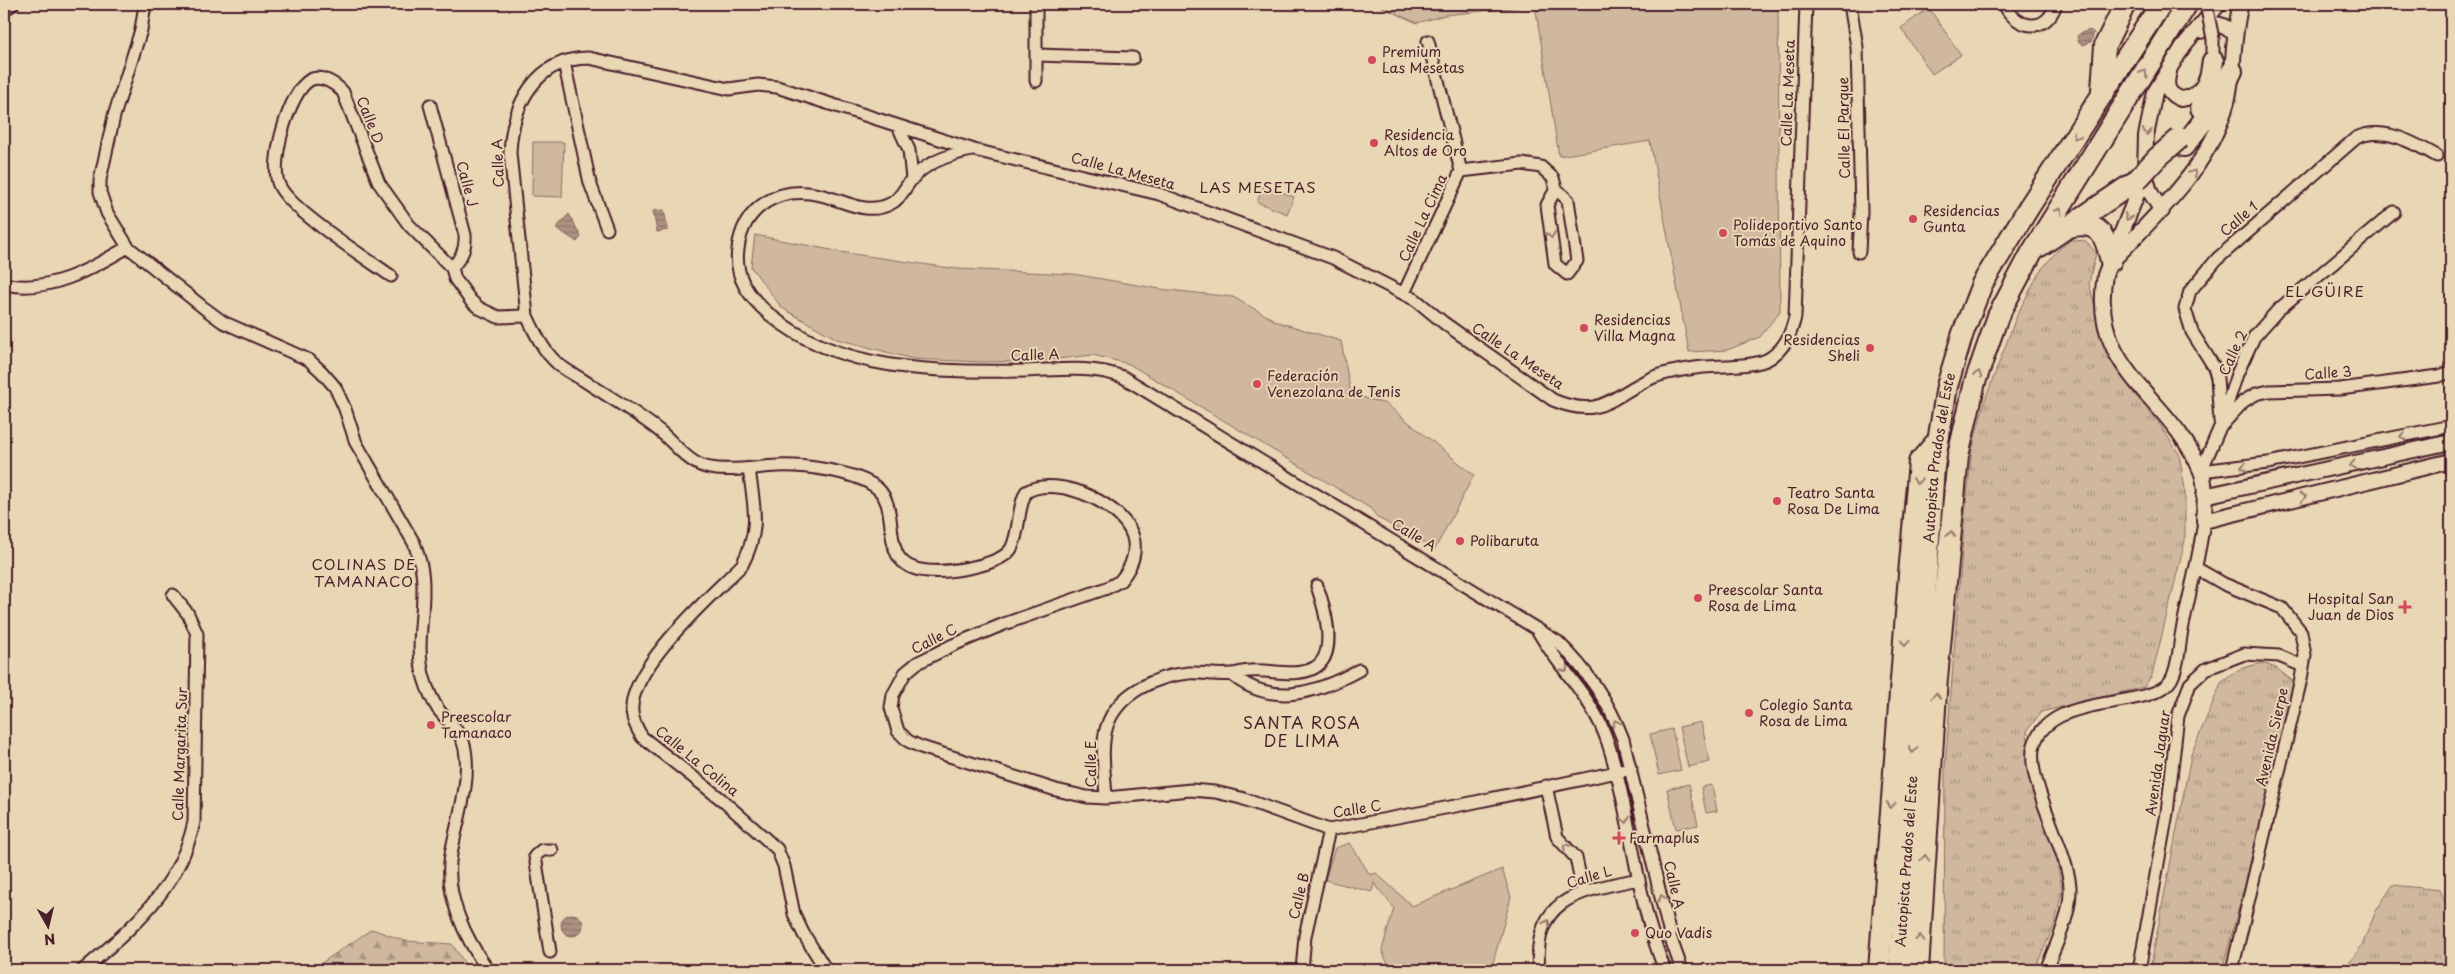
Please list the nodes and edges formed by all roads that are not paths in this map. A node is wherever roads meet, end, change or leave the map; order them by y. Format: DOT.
graph roads {
  1 [pos="14,4"];
  2 [pos="145,4"];
  3 [pos="1036,4"];
  4 [pos="1850,4"];
  5 [pos="2004,4"];
  6 [pos="2056,4"];
  7 [pos="2125,4"];
  8 [pos="2160,4"];
  9 [pos="2187,4"];
  10 [pos="2206,4"];
  11 [pos="2219,4"];
  12 [pos="2241,4"];
  13 [pos="1805,6"];
  14 [pos="4,10"];
  15 [pos="2234,33"];
  16 [pos="1428,41"];
  17 [pos="2184,45"];
  18 [pos="1036,54"];
  19 [pos="1133,58"];
  20 [pos="2212,61"];
  21 [pos="564,62"];
  22 [pos="2169,71"];
  23 [pos="2232,71"];
  24 [pos="1036,81"];
  25 [pos="2102,94"];
  26 [pos="430,105"];
  27 [pos="898,126"];
  28 [pos="974,150"];
  29 [pos="2437,156"];
  30 [pos="1461,172"];
  31 [pos="2141,177"];
  32 [pos="912,179"];
  33 [pos="1556,189"];
  34 [pos="2162,211"];
  35 [pos="2394,212"];
  36 [pos="2068,227"];
  37 [pos="606,229"];
  38 [pos="128,247"];
  39 [pos="1859,252"];
  40 [pos="2032,252"];
  41 [pos="2111,262"];
  42 [pos="452,268"];
  43 [pos="391,276"];
  44 [pos="4,284"];
  45 [pos="1404,293"];
  46 [pos="526,316"];
  47 [pos="2451,372"];
  48 [pos="2451,426"];
  49 [pos="2220,427"];
  50 [pos="1938,440"];
  51 [pos="2451,442"];
  52 [pos="2451,461"];
  53 [pos="749,469"];
  54 [pos="2201,471"];
  55 [pos="2204,496"];
  56 [pos="2204,521"];
  57 [pos="2196,568"];
  58 [pos="1316,586"];
  59 [pos="173,595"];
  60 [pos="1537,629"];
  61 [pos="2303,666"];
  62 [pos="1359,670"];
  63 [pos="1231,674"];
  64 [pos="1632,769"];
  65 [pos="1616,772"];
  66 [pos="1546,786"];
  67 [pos="1106,798"];
  68 [pos="1330,830"];
  69 [pos="552,850"];
  70 [pos="1640,879"];
  71 [pos="1583,891"];
  72 [pos="1911,906"];
  73 [pos="550,952"];
  74 [pos="1877,967"];
  75 [pos="83,970"];
  76 [pos="488,970"];
  77 [pos="826,970"];
  78 [pos="1302,970"];
  79 [pos="1540,970"];
  80 [pos="1665,970"];
  81 [pos="1682,970"];
  82 [pos="1899,970"];
  83 [pos="1918,970"];
  84 [pos="2046,970"];
  85 [pos="2139,970"];
  86 [pos="2232,970"];
  1 -- 14 [label="street"];
  2 -- 38 [label="street"];
  3 -- 18 [label="street"];
  4 -- 39 [label="street, Calle El Parque"];
  5 -- 6 [label="street"];
  7 -- 25 [label="highway"];
  8 -- 25 [label="highway, Autopista Prados del Este"];
  40 -- 9 [label="highway, Autopista Prados del Este, one-way"];
  10 -- 20 [label="street, bridge"];
  11 -- 17 [label="street"];
  12 -- 15 [label="street"];
  13 -- 45 [label="street, Calle La Meseta"];
  15 -- 17 [label="street"];
  15 -- 23 [label="street"];
  16 -- 30 [label="street"];
  17 -- 22 [label="street"];
  18 -- 19 [label="street"];
  18 -- 24 [label="street"];
  20 -- 22 [label="street"];
  20 -- 31 [label="highway, bridge"];
  21 -- 27 [label="street, Calle A"];
  21 -- 37 [label="street"];
  21 -- 46 [label="street, Calle A"];
  22 -- 31 [label="street, one-way"];
  23 -- 31 [label="highway"];
  34 -- 23 [label="street, one-way"];
  25 -- 50 [label="highway, Autopista Prados del Este, one-way"];
  26 -- 42 [label="street, Calle J"];
  27 -- 28 [label="street, Calle A"];
  27 -- 32 [label="street"];
  28 -- 32 [label="street, Calle A"];
  28 -- 45 [label="street, Calle La Meseta"];
  29 -- 49 [label="street, Calle 1"];
  30 -- 33 [label="street, Calle La Cima"];
  30 -- 45 [label="street, Calle La Cima"];
  31 -- 34 [label="street"];
  31 -- 36 [label="highway"];
  31 -- 41 [label="street, one-way"];
  32 -- 60 [label="street, Calle A"];
  33 -- 33 [label="street, Calle La Cima, one-way"];
  34 -- 41 [label="street"];
  35 -- 49 [label="street, Calle 2"];
  36 -- 40 [label="highway"];
  36 -- 41 [label="highway"];
  38 -- 44 [label="street"];
  38 -- 76 [label="street"];
  72 -- 40 [label="highway, Autopista Prados del Este, one-way"];
  41 -- 54 [label="street"];
  42 -- 43 [label="street, Calle D"];
  42 -- 46 [label="street, Calle D"];
  46 -- 53 [label="street, Calle A"];
  47 -- 49 [label="street, Calle 3"];
  48 -- 54 [label="street, one-way"];
  49 -- 54 [label="street, Calle 2"];
  50 -- 72 [label="highway, Autopista Prados del Este, one-way"];
  50 -- 74 [label="highway, one-way"];
  51 -- 55 [label="street, one-way"];
  56 -- 52 [label="street, one-way"];
  53 -- 67 [label="street, Calle C"];
  53 -- 77 [label="street, Calle La Colina"];
  54 -- 55 [label="street"];
  55 -- 56 [label="street"];
  56 -- 57 [label="street"];
  57 -- 61 [label="street, Avenida Sierpe"];
  57 -- 84 [label="street"];
  58 -- 63 [label="street, Calle E"];
  59 -- 75 [label="street, Calle Margarita Sur"];
  64 -- 60 [label="street, Calle A, one-way"];
  60 -- 65 [label="street, Calle A, one-way"];
  61 -- 85 [label="street, Avenida Jaguar"];
  61 -- 86 [label="street, Avenida Sierpe"];
  62 -- 63 [label="street"];
  63 -- 67 [label="street, Calle E"];
  64 -- 65 [label="street, Calle C"];
  81 -- 64 [label="street, Calle A, one-way"];
  65 -- 66 [label="street, Calle C"];
  65 -- 70 [label="street, Calle A, one-way"];
  66 -- 68 [label="street, Calle C"];
  71 -- 66 [label="street, one-way"];
  67 -- 68 [label="street, Calle C"];
  68 -- 78 [label="street, Calle B"];
  69 -- 73 [label="street"];
  70 -- 71 [label="street, Calle L"];
  70 -- 80 [label="street, Calle A"];
  79 -- 71 [label="street, Calle L, one-way"];
  72 -- 82 [label="highway, Autopista Prados del Este"];
  83 -- 72 [label="highway, Autopista Prados del Este, one-way"];
}
